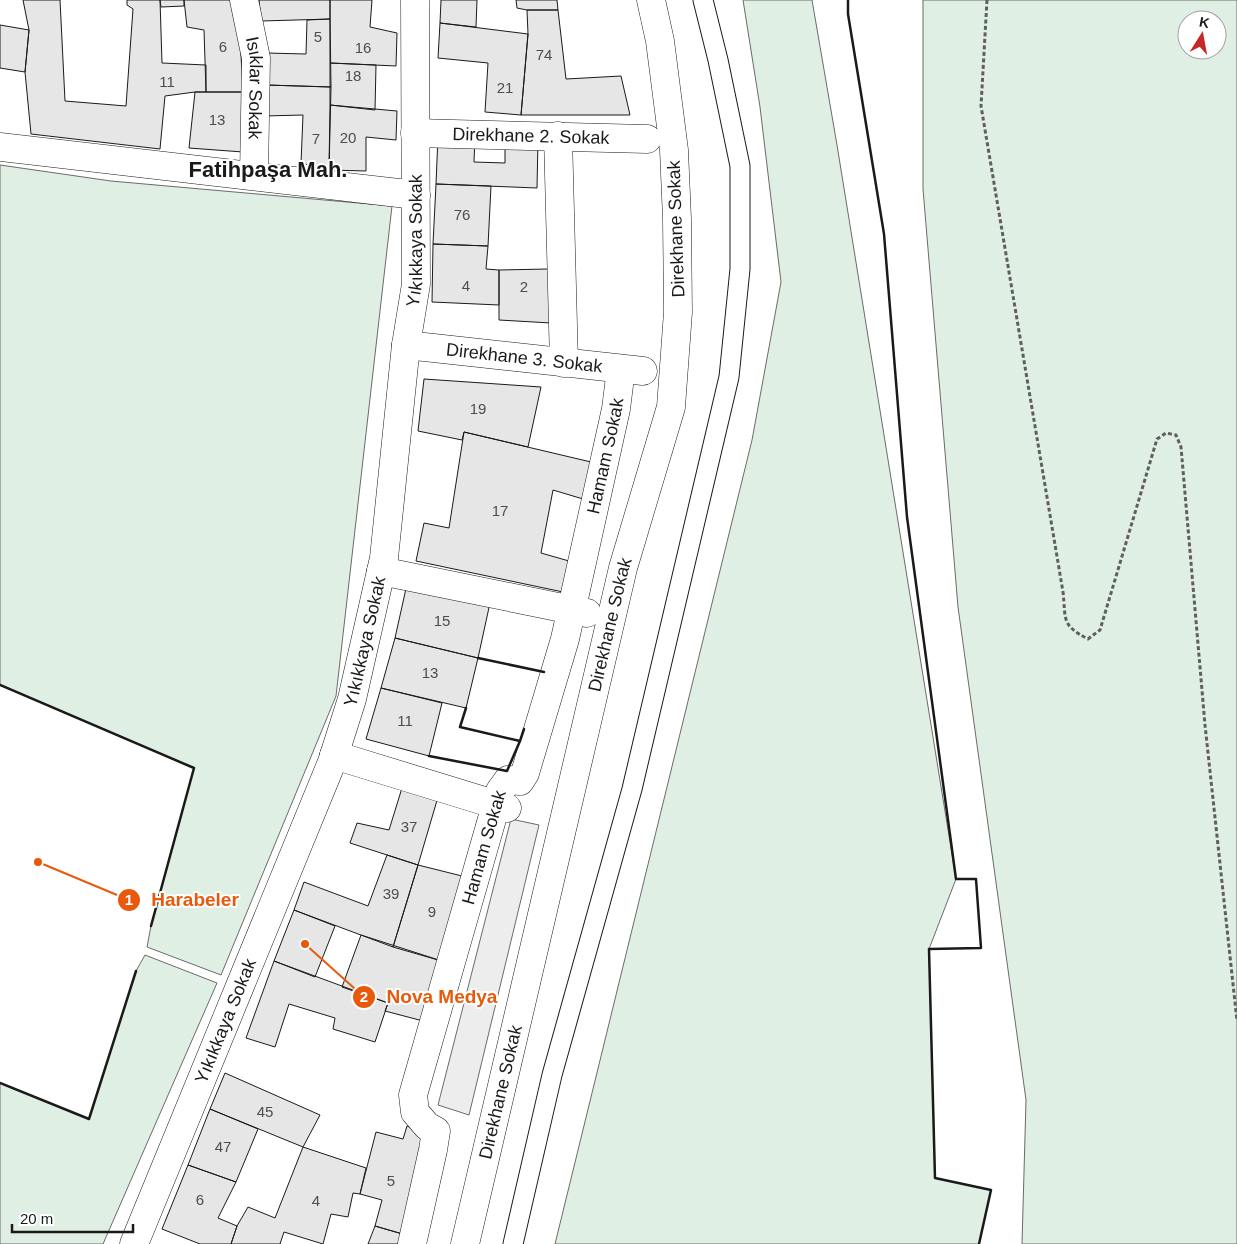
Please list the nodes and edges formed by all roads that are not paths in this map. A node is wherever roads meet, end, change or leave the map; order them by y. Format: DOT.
graph roads {
  1 [pos="244,0"];
  2 [pos="415,0"];
  3 [pos="651,0"];
  4 [pos="703,0"];
  5 [pos="415,133"];
  6 [pos="558,136"];
  7 [pos="647,138"];
  8 [pos="0,147"];
  9 [pos="254,176"];
  10 [pos="416,195"];
  11 [pos="406,344"];
  12 [pos="564,363"];
  13 [pos="632,370"];
  14 [pos="381,571"];
  15 [pos="579,612"];
  16 [pos="334,755"];
  17 [pos="502,807"];
  18 [pos="135,1244"];
  19 [pos="412,1244"];
  20 [pos="464,1244"];
  21 [pos="513,1244"];
  1 -- 9 [label="street, Isıklar Sokak"];
  2 -- 5 [label="street, Yıkıkkaya Sokak"];
  3 -- 20 [label="street, Direkhane Sokak"];
  4 -- 21 [label="lane"];
  5 -- 6 [label="street, Direkhane 2. Sokak"];
  5 -- 10 [label="street, Yıkıkkaya Sokak"];
  6 -- 7 [label="street, Direkhane 2. Sokak"];
  6 -- 12 [label="street"];
  8 -- 9 [label="street"];
  9 -- 10 [label="street"];
  10 -- 11 [label="street, Yıkıkkaya Sokak"];
  11 -- 12 [label="street, Direkhane 3. Sokak"];
  11 -- 14 [label="street, Yıkıkkaya Sokak"];
  12 -- 13 [label="street, Direkhane 3. Sokak"];
  13 -- 15 [label="street, Hamam Sokak"];
  14 -- 15 [label="street"];
  14 -- 16 [label="street, Yıkıkkaya Sokak"];
  15 -- 17 [label="street, Hamam Sokak"];
  16 -- 17 [label="street"];
  16 -- 18 [label="street, Yıkıkkaya Sokak"];
  17 -- 19 [label="street, Hamam Sokak"];
}
